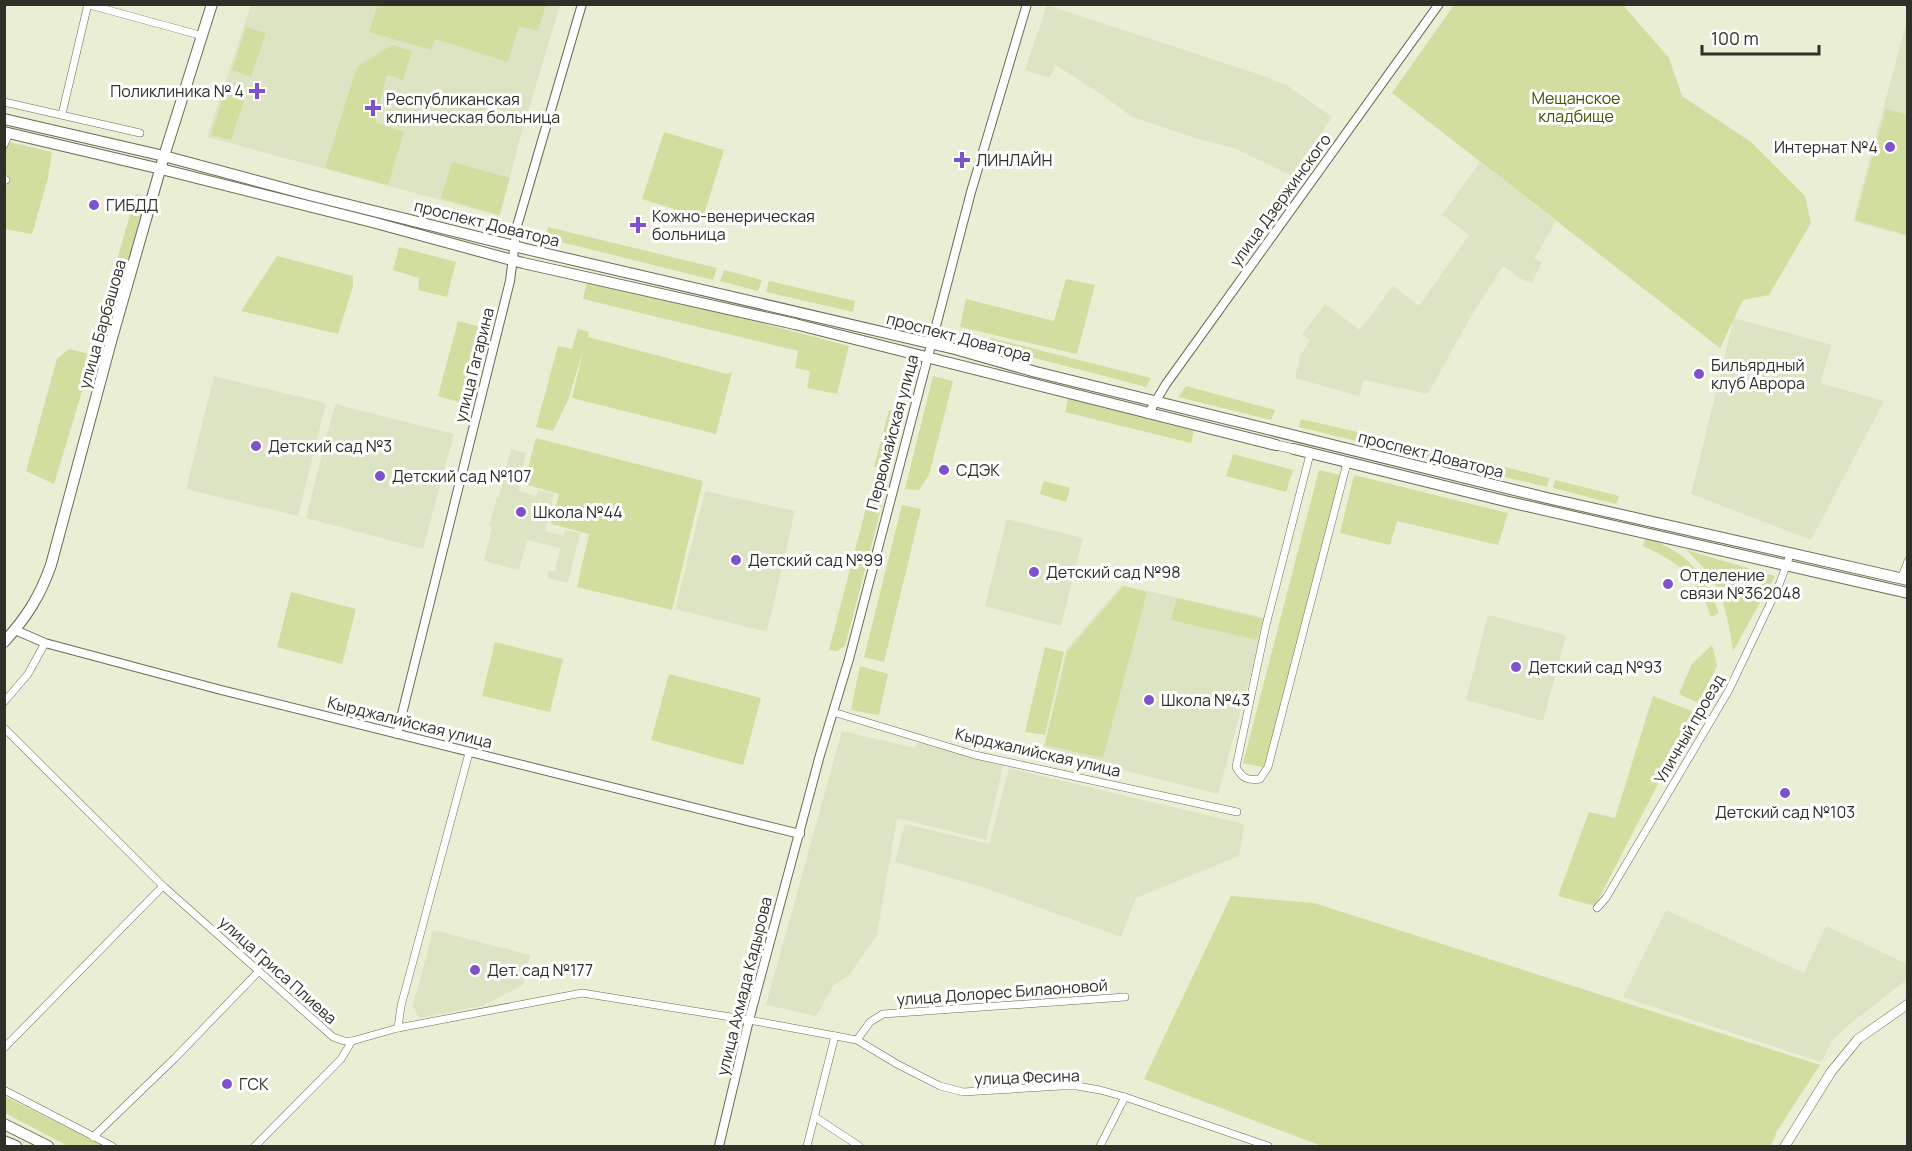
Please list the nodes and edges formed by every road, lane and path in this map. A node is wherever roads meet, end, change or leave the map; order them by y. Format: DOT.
graph roads {
  1 [pos="212,4"];
  2 [pos="582,4"];
  3 [pos="1027,4"];
  4 [pos="1439,4"];
  5 [pos="87,5"];
  6 [pos="203,36"];
  7 [pos="4,102"];
  8 [pos="62,114"];
  9 [pos="4,119"];
  10 [pos="7,133"];
  11 [pos="141,133"];
  12 [pos="4,145"];
  13 [pos="164,156"];
  14 [pos="161,169"];
  15 [pos="515,246"];
  16 [pos="513,260"];
  17 [pos="931,343"];
  18 [pos="927,357"];
  19 [pos="1155,402"];
  20 [pos="1148,414"];
  21 [pos="1276,445"];
  22 [pos="1294,450"];
  23 [pos="1310,454"];
  24 [pos="1347,463"];
  25 [pos="1790,555"];
  26 [pos="1908,561"];
  27 [pos="1787,567"];
  28 [pos="1904,579"];
  29 [pos="1908,593"];
  30 [pos="15,630"];
  31 [pos="4,642"];
  32 [pos="45,643"];
  33 [pos="4,702"];
  34 [pos="833,712"];
  35 [pos="4,728"];
  36 [pos="397,734"];
  37 [pos="469,753"];
  38 [pos="1237,812"];
  39 [pos="800,834"];
  40 [pos="163,886"];
  41 [pos="1597,908"];
  42 [pos="259,971"];
  43 [pos="1125,996"];
  44 [pos="1908,1005"];
  45 [pos="750,1020"];
  46 [pos="398,1028"];
  47 [pos="835,1036"];
  48 [pos="857,1040"];
  49 [pos="352,1041"];
  50 [pos="4,1048"];
  51 [pos="4,1090"];
  52 [pos="1125,1097"];
  53 [pos="815,1118"];
  54 [pos="4,1124"];
  55 [pos="93,1137"];
  56 [pos="4,1141"];
  57 [pos="16,1146"];
  58 [pos="48,1146"];
  59 [pos="112,1146"];
  60 [pos="255,1146"];
  61 [pos="719,1146"];
  62 [pos="807,1146"];
  63 [pos="859,1146"];
  64 [pos="1100,1146"];
  65 [pos="1266,1146"];
  66 [pos="1785,1146"];
  1 -- 6 [label="main road, улица Барбашова"];
  2 -- 15 [label="street, улица Гагарина"];
  3 -- 17 [label="street, Первомайская улица"];
  4 -- 19 [label="street, улица Дзержинского"];
  5 -- 6 [label="street"];
  5 -- 8 [label="street"];
  6 -- 13 [label="main road, улица Барбашова"];
  7 -- 8 [label="street"];
  8 -- 11 [label="street"];
  9 -- 13 [label="main road, проспект Доватора"];
  10 -- 12 [label="street"];
  10 -- 14 [label="main road, проспект Доватора"];
  13 -- 14 [label="main road, улица Барбашова"];
  13 -- 15 [label="main road, проспект Доватора"];
  14 -- 16 [label="main road, проспект Доватора"];
  14 -- 30 [label="main road, улица Барбашова"];
  15 -- 16 [label="street, улица Гагарина"];
  15 -- 17 [label="main road, проспект Доватора"];
  16 -- 18 [label="main road, проспект Доватора"];
  16 -- 36 [label="street, улица Гагарина"];
  17 -- 18 [label="street, Первомайская улица"];
  17 -- 19 [label="main road, проспект Доватора"];
  18 -- 20 [label="main road, проспект Доватора"];
  18 -- 34 [label="street, Первомайская улица"];
  19 -- 20 [label="street, улица Дзержинского"];
  19 -- 25 [label="main road, проспект Доватора"];
  20 -- 21 [label="main road, проспект Доватора"];
  21 -- 22 [label="main road, проспект Доватора"];
  22 -- 23 [label="main road, проспект Доватора"];
  23 -- 24 [label="main road, проспект Доватора"];
  23 -- 24 [label="street"];
  24 -- 27 [label="main road, проспект Доватора"];
  25 -- 27 [label="street, Уличный проезд"];
  25 -- 28 [label="main road, проспект Доватора"];
  26 -- 28 [label="street"];
  27 -- 29 [label="main road, проспект Доватора"];
  27 -- 41 [label="street, Уличный проезд"];
  30 -- 31 [label="main road, улица Барбашова"];
  30 -- 32 [label="street, Кырджалийская улица"];
  32 -- 33 [label="street"];
  32 -- 36 [label="street, Кырджалийская улица"];
  34 -- 38 [label="street, Кырджалийская улица"];
  34 -- 39 [label="street, Первомайская улица"];
  35 -- 40 [label="street, улица Гриса Плиева"];
  36 -- 37 [label="street, Кырджалийская улица"];
  37 -- 39 [label="street, Кырджалийская улица"];
  37 -- 46 [label="street"];
  39 -- 45 [label="street, улица Ахмада Кадырова"];
  40 -- 42 [label="street, улица Гриса Плиева"];
  40 -- 50 [label="street"];
  42 -- 49 [label="street, улица Гриса Плиева"];
  42 -- 55 [label="street"];
  43 -- 48 [label="street, улица Долорес Билаоновой"];
  44 -- 66 [label="main road"];
  45 -- 46 [label="street"];
  45 -- 47 [label="street, улица Фесина"];
  45 -- 61 [label="street, улица Ахмада Кадырова"];
  46 -- 49 [label="street"];
  47 -- 48 [label="street, улица Фесина"];
  47 -- 53 [label="street"];
  48 -- 52 [label="street, улица Фесина"];
  49 -- 60 [label="street"];
  51 -- 55 [label="street"];
  52 -- 64 [label="street"];
  52 -- 65 [label="street, улица Фесина"];
  53 -- 62 [label="street"];
  53 -- 63 [label="street"];
  54 -- 58 [label="main road"];
  55 -- 59 [label="street"];
  56 -- 57 [label="main road"];
}
